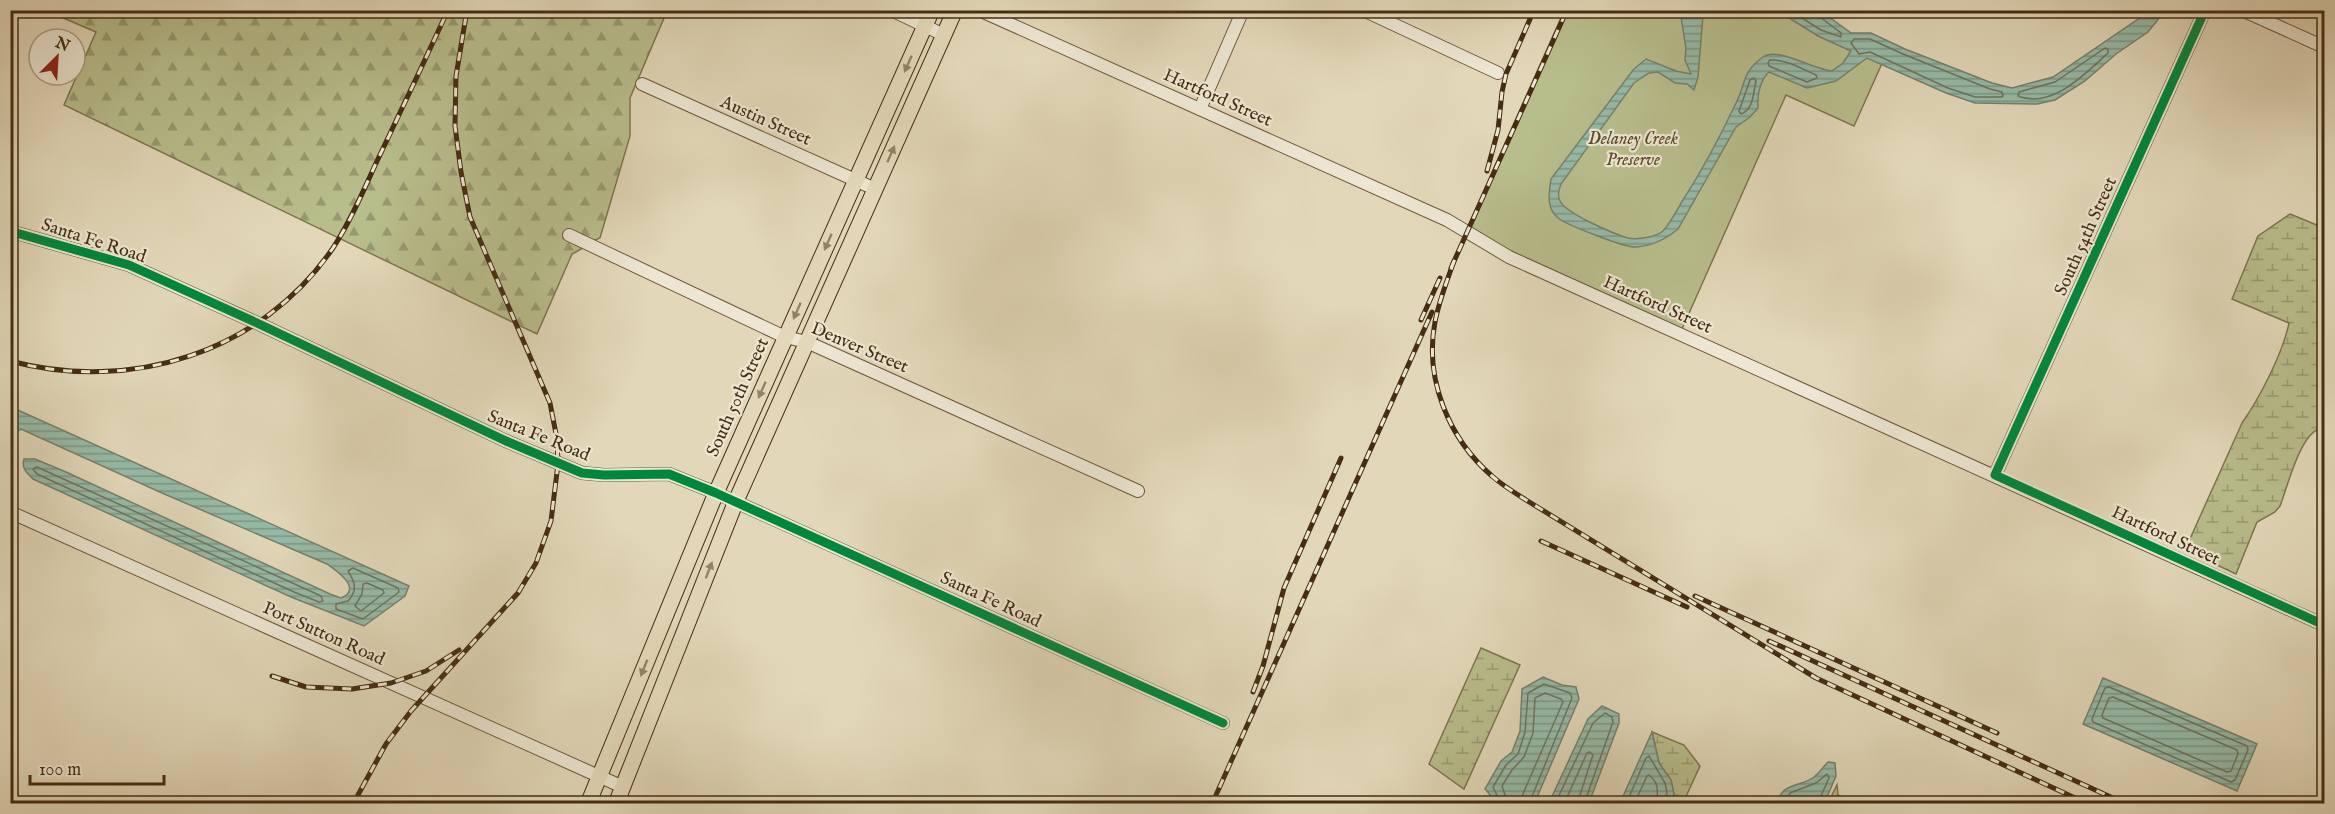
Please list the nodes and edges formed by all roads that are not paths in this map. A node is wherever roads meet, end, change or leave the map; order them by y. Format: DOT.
graph roads {
  1 [pos="891,10"];
  2 [pos="932,10"];
  3 [pos="955,10"];
  4 [pos="979,10"];
  5 [pos="1243,10"];
  6 [pos="1363,10"];
  7 [pos="2205,10"];
  8 [pos="2242,10"];
  9 [pos="925,26"];
  10 [pos="945,34"];
  11 [pos="2325,47"];
  12 [pos="1498,73"];
  13 [pos="642,84"];
  14 [pos="1200,109"];
  15 [pos="856,180"];
  16 [pos="875,189"];
  17 [pos="10,233"];
  18 [pos="569,236"];
  19 [pos="785,337"];
  20 [pos="807,342"];
  21 [pos="1995,475"];
  22 [pos="1138,491"];
  23 [pos="716,493"];
  24 [pos="736,501"];
  25 [pos="10,512"];
  26 [pos="2325,625"];
  27 [pos="1223,723"];
  28 [pos="600,777"];
  29 [pos="623,788"];
  30 [pos="588,804"];
  31 [pos="616,804"];
  1 -- 9 [label="street"];
  2 -- 9 [label="main road, South 50th Street"];
  3 -- 10 [label="main road"];
  4 -- 14 [label="street, Hartford Street"];
  5 -- 14 [label="street"];
  6 -- 12 [label="street"];
  7 -- 21 [label="street, South 54th Street"];
  8 -- 11 [label="street"];
  9 -- 10 [label="street"];
  9 -- 15 [label="main road, South 50th Street, one-way"];
  16 -- 10 [label="main road, one-way"];
  13 -- 15 [label="street, Austin Street"];
  14 -- 21 [label="street, Hartford Street"];
  15 -- 16 [label="street, Austin Street"];
  15 -- 19 [label="main road, South 50th Street, one-way"];
  16 -- 20 [label="main road"];
  17 -- 23 [label="street, Santa Fe Road"];
  18 -- 19 [label="street, Denver Street"];
  19 -- 20 [label="street, Denver Street"];
  19 -- 23 [label="main road, South 50th Street, one-way"];
  20 -- 22 [label="street, Denver Street"];
  20 -- 24 [label="main road"];
  21 -- 26 [label="street, Hartford Street"];
  23 -- 24 [label="street, Santa Fe Road"];
  23 -- 28 [label="main road, South 50th Street, one-way"];
  24 -- 27 [label="street, Santa Fe Road"];
  29 -- 24 [label="main road, one-way"];
  25 -- 28 [label="street, Port Sutton Road"];
  28 -- 29 [label="street, Port Sutton Road"];
  28 -- 30 [label="main road, South 50th Street"];
  29 -- 31 [label="main road"];
}
